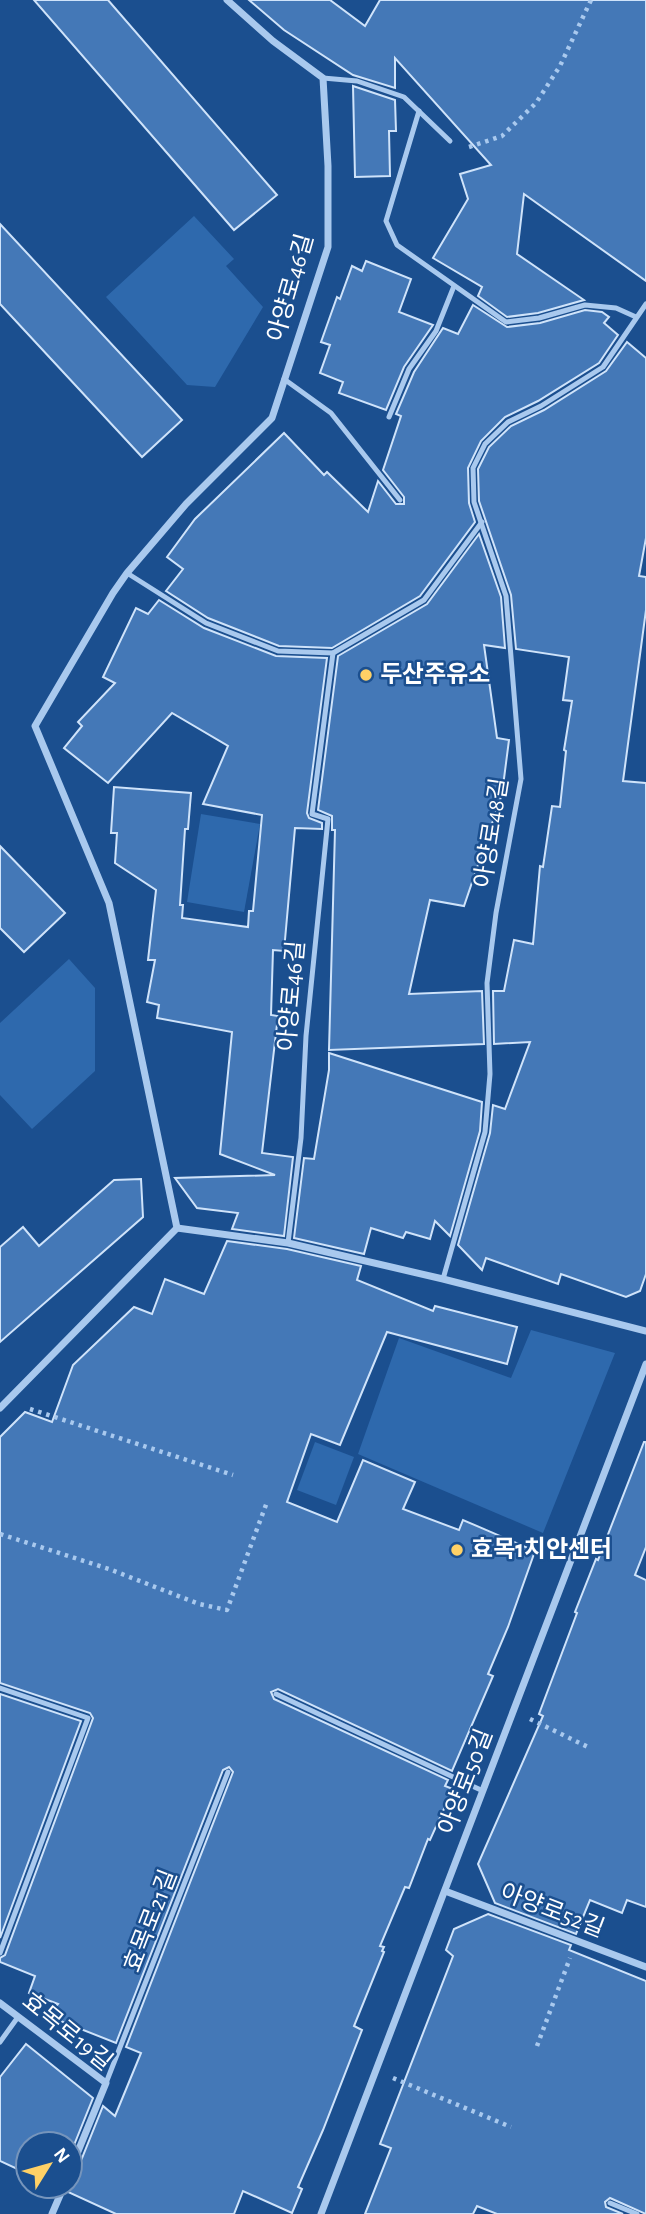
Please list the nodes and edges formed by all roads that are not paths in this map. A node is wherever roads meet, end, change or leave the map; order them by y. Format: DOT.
graph roads {
  1 [pos="228,0"];
  2 [pos="323,78"];
  3 [pos="419,111"];
  4 [pos="450,141"];
  5 [pos="454,286"];
  6 [pos="646,304"];
  7 [pos="636,317"];
  8 [pos="284,379"];
  9 [pos="389,417"];
  10 [pos="400,500"];
  11 [pos="482,522"];
  12 [pos="127,573"];
  13 [pos="333,653"];
  14 [pos="177,1228"];
  15 [pos="288,1243"];
  16 [pos="443,1279"];
  17 [pos="646,1331"];
  18 [pos="646,1364"];
  19 [pos="0,1408"];
  20 [pos="0,1688"];
  21 [pos="276,1694"];
  22 [pos="228,1772"];
  23 [pos="483,1791"];
  24 [pos="445,1891"];
  25 [pos="0,1953"];
  26 [pos="646,1967"];
  27 [pos="0,2003"];
  28 [pos="18,2017"];
  29 [pos="0,2042"];
  30 [pos="106,2083"];
  31 [pos="84,2137"];
  32 [pos="610,2203"];
  33 [pos="321,2214"];
  34 [pos="637,2214"];
  1 -- 2 [label="street"];
  2 -- 3 [label="lane"];
  2 -- 8 [label="street, 아양로46길"];
  3 -- 4 [label="lane"];
  3 -- 5 [label="lane"];
  5 -- 7 [label="lane"];
  5 -- 9 [label="lane"];
  6 -- 7 [label="lane, 아양로48길"];
  7 -- 11 [label="lane, 아양로48길"];
  8 -- 10 [label="lane"];
  8 -- 12 [label="street, 아양로46길"];
  11 -- 13 [label="lane"];
  11 -- 16 [label="lane, 아양로48길"];
  12 -- 13 [label="lane"];
  12 -- 14 [label="street, 아양로46길"];
  13 -- 15 [label="lane, 아양로46길"];
  14 -- 15 [label="street"];
  14 -- 19 [label="street"];
  15 -- 16 [label="street"];
  16 -- 17 [label="street"];
  18 -- 23 [label="street, 아양로50길"];
  20 -- 25 [label="lane"];
  21 -- 23 [label="lane"];
  22 -- 30 [label="lane, 효목로21길"];
  23 -- 24 [label="street, 아양로50길"];
  24 -- 26 [label="street, 아양로52길"];
  24 -- 33 [label="street, 아양로50길"];
  27 -- 28 [label="street, 효목로19길"];
  28 -- 29 [label="lane"];
  28 -- 30 [label="street, 효목로19길"];
  30 -- 31 [label="street, 효목로19길"];
  32 -- 34 [label="lane"];
}
